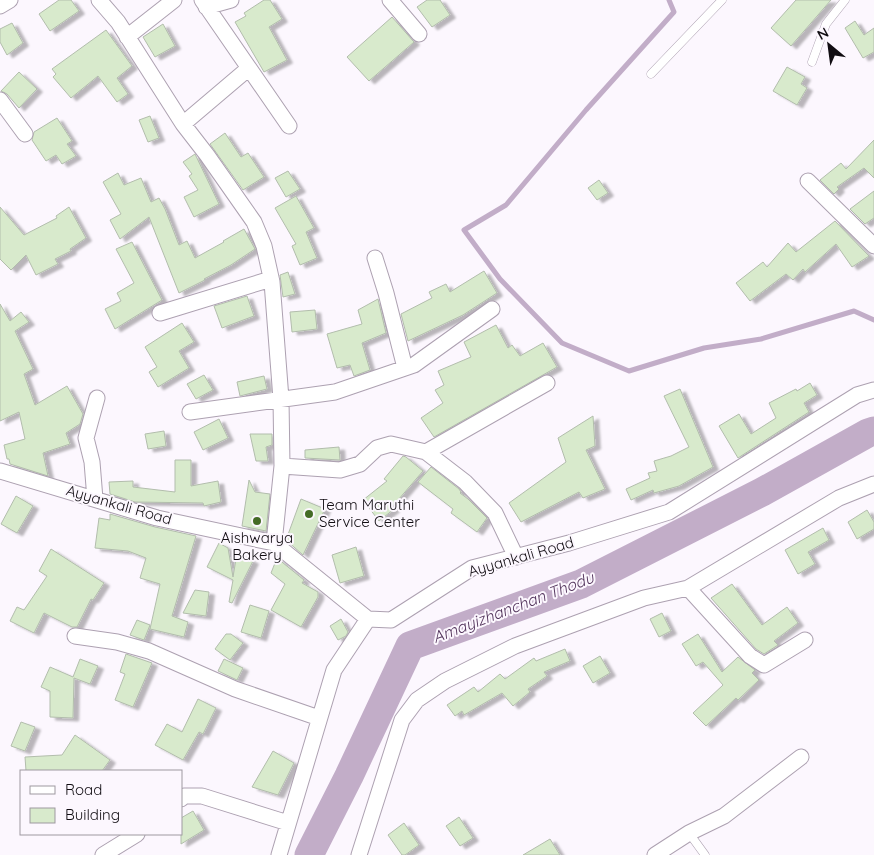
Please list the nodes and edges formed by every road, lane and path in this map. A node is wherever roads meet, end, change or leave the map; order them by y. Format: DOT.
graph roads {
  1 [pos="10,0"];
  2 [pos="99,0"];
  3 [pos="174,0"];
  4 [pos="231,0"];
  5 [pos="390,0"];
  6 [pos="722,0"];
  7 [pos="844,0"];
  8 [pos="204,3"];
  9 [pos="0,6"];
  10 [pos="419,34"];
  11 [pos="127,38"];
  12 [pos="812,62"];
  13 [pos="249,68"];
  14 [pos="651,74"];
  15 [pos="0,100"];
  16 [pos="182,124"];
  17 [pos="289,126"];
  18 [pos="25,134"];
  19 [pos="808,180"];
  20 [pos="874,246"];
  21 [pos="375,258"];
  22 [pos="271,279"];
  23 [pos="492,309"];
  24 [pos="160,313"];
  25 [pos="405,368"];
  26 [pos="547,383"];
  27 [pos="874,390"];
  28 [pos="97,398"];
  29 [pos="281,399"];
  30 [pos="190,412"];
  31 [pos="426,452"];
  32 [pos="282,466"];
  33 [pos="0,471"];
  34 [pos="874,484"];
  35 [pos="95,499"];
  36 [pos="274,543"];
  37 [pos="516,557"];
  38 [pos="688,588"];
  39 [pos="368,619"];
  40 [pos="75,636"];
  41 [pos="805,640"];
  42 [pos="319,718"];
  43 [pos="801,758"];
  44 [pos="182,798"];
  45 [pos="288,823"];
  46 [pos="689,833"];
  47 [pos="135,835"];
  48 [pos="103,855"];
  49 [pos="279,855"];
  50 [pos="359,855"];
  51 [pos="656,855"];
  52 [pos="705,855"];
  1 -- 9 [label="street"];
  2 -- 11 [label="street"];
  3 -- 11 [label="street"];
  4 -- 8 [label="street"];
  5 -- 10 [label="street"];
  6 -- 14 [label="lane"];
  7 -- 12 [label="lane"];
  8 -- 13 [label="street"];
  11 -- 16 [label="street"];
  13 -- 16 [label="street"];
  13 -- 17 [label="street"];
  15 -- 18 [label="street"];
  16 -- 22 [label="street"];
  19 -- 20 [label="street"];
  21 -- 25 [label="street"];
  22 -- 24 [label="street"];
  22 -- 29 [label="street"];
  23 -- 25 [label="street"];
  25 -- 29 [label="street"];
  26 -- 31 [label="street"];
  27 -- 37 [label="street, Ayyankali Road"];
  28 -- 35 [label="street"];
  29 -- 30 [label="street"];
  29 -- 32 [label="street"];
  31 -- 32 [label="street"];
  31 -- 37 [label="street"];
  32 -- 36 [label="street"];
  33 -- 35 [label="street, Ayyankali Road"];
  34 -- 38 [label="street"];
  35 -- 36 [label="street, Ayyankali Road"];
  36 -- 39 [label="street, Ayyankali Road"];
  37 -- 39 [label="street, Ayyankali Road"];
  38 -- 41 [label="street"];
  38 -- 50 [label="street"];
  39 -- 42 [label="street"];
  40 -- 42 [label="street"];
  42 -- 45 [label="street"];
  43 -- 46 [label="street"];
  44 -- 45 [label="street"];
  45 -- 49 [label="street"];
  46 -- 51 [label="street"];
  46 -- 52 [label="lane"];
  47 -- 48 [label="street"];
}
